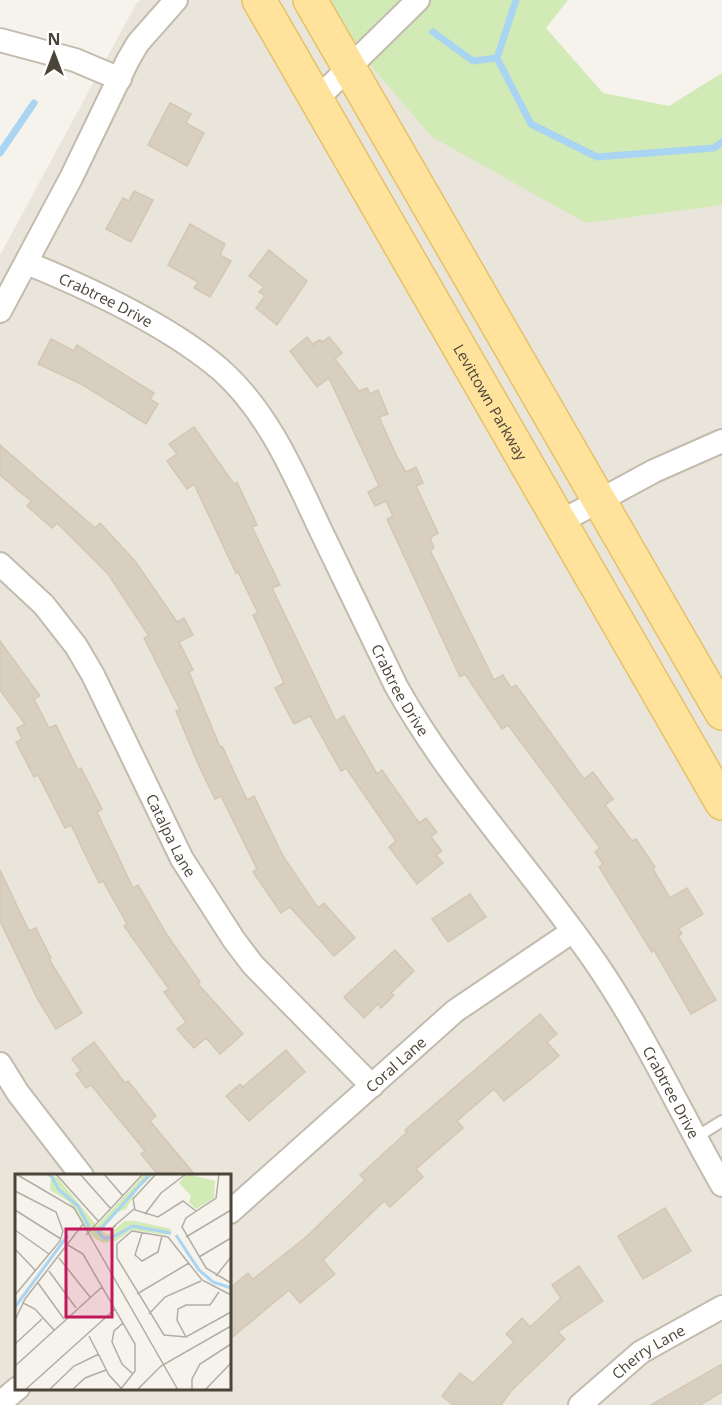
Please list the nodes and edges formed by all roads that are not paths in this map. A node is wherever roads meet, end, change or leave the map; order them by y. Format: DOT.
graph roads {
  1 [pos="176,0"];
  2 [pos="259,0"];
  3 [pos="310,0"];
  4 [pos="418,0"];
  5 [pos="0,40"];
  6 [pos="348,66"];
  7 [pos="120,79"];
  8 [pos="316,100"];
  9 [pos="27,263"];
  10 [pos="0,311"];
  11 [pos="722,441"];
  12 [pos="599,500"];
  13 [pos="560,522"];
  14 [pos="0,564"];
  15 [pos="722,713"];
  16 [pos="722,803"];
  17 [pos="573,931"];
  18 [pos="0,1064"];
  19 [pos="372,1086"];
  20 [pos="722,1121"];
  21 [pos="695,1138"];
  22 [pos="80,1174"];
  23 [pos="722,1185"];
  24 [pos="231,1211"];
  25 [pos="722,1307"];
  26 [pos="17,1390"];
  27 [pos="0,1403"];
  28 [pos="580,1405"];
  1 -- 7 [label="street"];
  2 -- 8 [label="main road, Levittown Parkway"];
  3 -- 6 [label="main road"];
  4 -- 6 [label="street"];
  5 -- 7 [label="street"];
  6 -- 8 [label="street"];
  6 -- 12 [label="main road"];
  7 -- 9 [label="street"];
  8 -- 13 [label="main road, Levittown Parkway"];
  9 -- 10 [label="street"];
  9 -- 17 [label="street, Crabtree Drive"];
  11 -- 12 [label="street"];
  12 -- 13 [label="street"];
  12 -- 15 [label="main road"];
  13 -- 16 [label="main road, Levittown Parkway"];
  14 -- 19 [label="street, Catalpa Lane"];
  17 -- 19 [label="street, Coral Lane"];
  17 -- 21 [label="street, Crabtree Drive"];
  18 -- 22 [label="street"];
  19 -- 24 [label="street, Coral Lane"];
  20 -- 21 [label="lane"];
  21 -- 23 [label="street, Crabtree Drive"];
  25 -- 28 [label="street, Cherry Lane"];
  26 -- 27 [label="street"];
}
